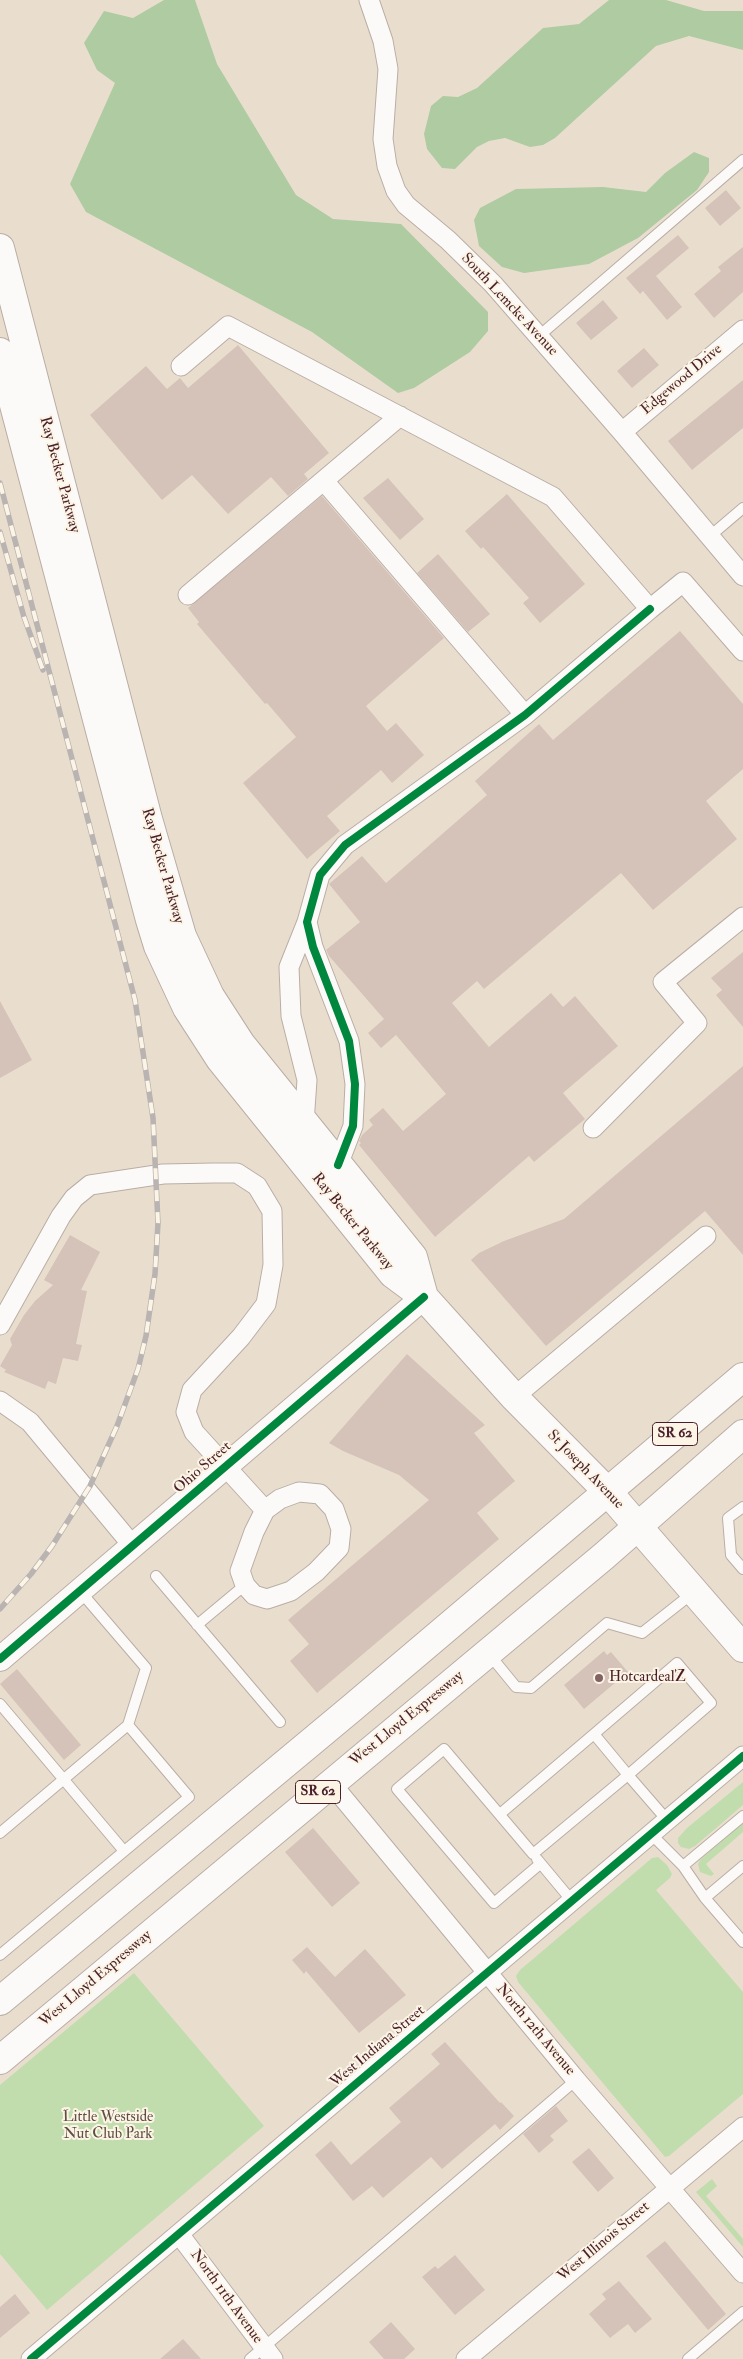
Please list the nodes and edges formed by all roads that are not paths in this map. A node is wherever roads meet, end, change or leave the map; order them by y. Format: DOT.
graph roads {
  1 [pos="369,0"];
  2 [pos="743,160"];
  3 [pos="0,248"];
  4 [pos="743,330"];
  5 [pos="539,336"];
  6 [pos="0,352"];
  7 [pos="181,366"];
  8 [pos="400,416"];
  9 [pos="622,432"];
  10 [pos="324,481"];
  11 [pos="743,508"];
  12 [pos="709,537"];
  13 [pos="743,576"];
  14 [pos="188,595"];
  15 [pos="650,609"];
  16 [pos="743,651"];
  17 [pos="525,715"];
  18 [pos="743,917"];
  19 [pos="307,922"];
  20 [pos="304,1123"];
  21 [pos="593,1128"];
  22 [pos="338,1164"];
  23 [pos="706,1236"];
  24 [pos="424,1297"];
  25 [pos="0,1325"];
  26 [pos="743,1377"];
  27 [pos="514,1397"];
  28 [pos="0,1402"];
  29 [pos="743,1434"];
  30 [pos="226,1467"];
  31 [pos="608,1492"];
  32 [pos="743,1507"];
  33 [pos="265,1510"];
  34 [pos="638,1526"];
  35 [pos="133,1546"];
  36 [pos="743,1569"];
  37 [pos="156,1576"];
  38 [pos="245,1585"];
  39 [pos="80,1591"];
  40 [pos="694,1592"];
  41 [pos="197,1625"];
  42 [pos="743,1648"];
  43 [pos="488,1653"];
  44 [pos="0,1660"];
  45 [pos="0,1704"];
  46 [pos="280,1722"];
  47 [pos="128,1725"];
  48 [pos="594,1734"];
  49 [pos="743,1756"];
  50 [pos="628,1775"];
  51 [pos="64,1779"];
  52 [pos="330,1782"];
  53 [pos="500,1814"];
  54 [pos="743,1816"];
  55 [pos="667,1820"];
  56 [pos="0,1833"];
  57 [pos="651,1834"];
  58 [pos="124,1851"];
  59 [pos="533,1854"];
  60 [pos="540,1864"];
  61 [pos="683,1866"];
  62 [pos="743,1866"];
  63 [pos="705,1898"];
  64 [pos="572,1901"];
  65 [pos="743,1942"];
  66 [pos="0,1955"];
  67 [pos="487,1973"];
  68 [pos="0,2001"];
  69 [pos="0,2060"];
  70 [pos="576,2080"];
  71 [pos="743,2127"];
  72 [pos="669,2188"];
  73 [pos="179,2234"];
  74 [pos="743,2273"];
  75 [pos="743,2312"];
  76 [pos="262,2355"];
  77 [pos="31,2359"];
  78 [pos="466,2359"];
  79 [pos="688,2359"];
  1 -- 5 [label="street, South Lemcke Avenue"];
  2 -- 5 [label="lane"];
  3 -- 20 [label="main road, Ray Becker Parkway"];
  4 -- 9 [label="street, Edgewood Drive"];
  5 -- 9 [label="street, South Lemcke Avenue"];
  6 -- 24 [label="main road, Ray Becker Parkway"];
  7 -- 8 [label="street"];
  8 -- 10 [label="street"];
  8 -- 15 [label="street"];
  9 -- 12 [label="street, South Lemcke Avenue"];
  10 -- 14 [label="street"];
  10 -- 17 [label="street"];
  11 -- 12 [label="lane"];
  12 -- 13 [label="street, South Lemcke Avenue"];
  15 -- 16 [label="street"];
  15 -- 17 [label="street"];
  17 -- 19 [label="street"];
  18 -- 21 [label="street"];
  19 -- 20 [label="street"];
  19 -- 22 [label="street"];
  20 -- 22 [label="main road, Ray Becker Parkway"];
  22 -- 24 [label="main road, Ray Becker Parkway"];
  23 -- 27 [label="street"];
  24 -- 27 [label="main road, St Joseph Avenue"];
  24 -- 30 [label="street, Ohio Street"];
  25 -- 30 [label="street"];
  26 -- 31 [label="main road, SR 62"];
  27 -- 31 [label="main road, St Joseph Avenue"];
  28 -- 35 [label="street"];
  29 -- 34 [label="main road, West Lloyd Expressway / SR 62"];
  30 -- 33 [label="street"];
  30 -- 35 [label="street, Ohio Street"];
  31 -- 34 [label="main road, St Joseph Avenue"];
  31 -- 68 [label="main road, SR 62"];
  32 -- 36 [label="lane"];
  33 -- 38 [label="street"];
  33 -- 38 [label="street"];
  34 -- 40 [label="main road, St Joseph Avenue"];
  34 -- 43 [label="main road, West Lloyd Expressway / SR 62"];
  35 -- 39 [label="street, Ohio Street"];
  37 -- 41 [label="lane"];
  38 -- 41 [label="lane"];
  39 -- 44 [label="street, Ohio Street"];
  39 -- 47 [label="lane"];
  40 -- 42 [label="main road, St Joseph Avenue"];
  40 -- 43 [label="lane"];
  41 -- 46 [label="lane"];
  43 -- 52 [label="main road, West Lloyd Expressway / SR 62"];
  45 -- 51 [label="lane"];
  47 -- 51 [label="lane"];
  47 -- 58 [label="lane"];
  48 -- 50 [label="lane"];
  48 -- 50 [label="lane"];
  48 -- 53 [label="lane"];
  49 -- 55 [label="street, West Indiana Street"];
  50 -- 55 [label="lane"];
  50 -- 59 [label="lane"];
  51 -- 56 [label="lane"];
  51 -- 58 [label="lane"];
  52 -- 67 [label="street, North 12th Avenue"];
  52 -- 69 [label="main road, West Lloyd Expressway / SR 62"];
  53 -- 59 [label="lane"];
  53 -- 60 [label="lane"];
  54 -- 61 [label="lane"];
  55 -- 57 [label="street, West Indiana Street"];
  57 -- 61 [label="lane"];
  57 -- 64 [label="street, West Indiana Street"];
  58 -- 66 [label="lane"];
  59 -- 60 [label="lane"];
  60 -- 64 [label="lane"];
  61 -- 63 [label="lane"];
  62 -- 63 [label="lane"];
  63 -- 65 [label="lane"];
  64 -- 67 [label="street, West Indiana Street"];
  67 -- 70 [label="street, North 12th Avenue"];
  67 -- 73 [label="street, West Indiana Street"];
  70 -- 72 [label="street, North 12th Avenue"];
  70 -- 76 [label="lane"];
  71 -- 72 [label="street, West Illinois Street"];
  72 -- 74 [label="street, North 12th Avenue"];
  72 -- 78 [label="street, West Illinois Street"];
  73 -- 76 [label="street, North 11th Avenue"];
  73 -- 77 [label="street, West Indiana Street"];
  75 -- 79 [label="lane"];
}
